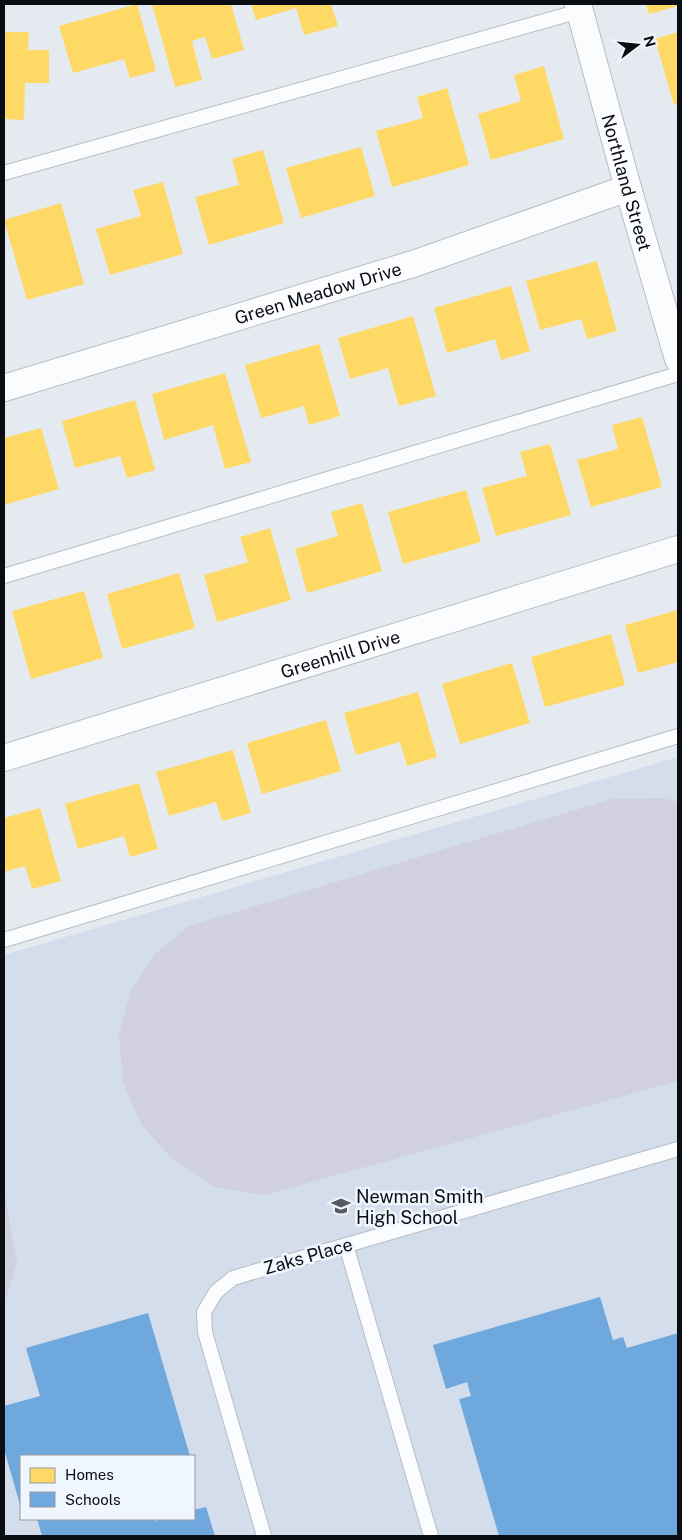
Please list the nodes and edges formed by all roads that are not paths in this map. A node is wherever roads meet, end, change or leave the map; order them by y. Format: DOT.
graph roads {
  1 [pos="579,7"];
  2 [pos="4,173"];
  3 [pos="628,188"];
  4 [pos="678,360"];
  5 [pos="678,374"];
  6 [pos="4,388"];
  7 [pos="678,549"];
  8 [pos="4,576"];
  9 [pos="678,736"];
  10 [pos="4,758"];
  11 [pos="4,940"];
  12 [pos="678,1149"];
  13 [pos="346,1245"];
  14 [pos="264,1536"];
  15 [pos="431,1536"];
  1 -- 2 [label="lane"];
  1 -- 3 [label="street, Northland Street"];
  3 -- 4 [label="street, Northland Street"];
  3 -- 6 [label="street, Green Meadow Drive"];
  5 -- 8 [label="lane"];
  7 -- 10 [label="street, Greenhill Drive"];
  9 -- 11 [label="lane"];
  12 -- 13 [label="lane, Zaks Place"];
  13 -- 14 [label="lane, Zaks Place"];
  13 -- 15 [label="lane"];
}
